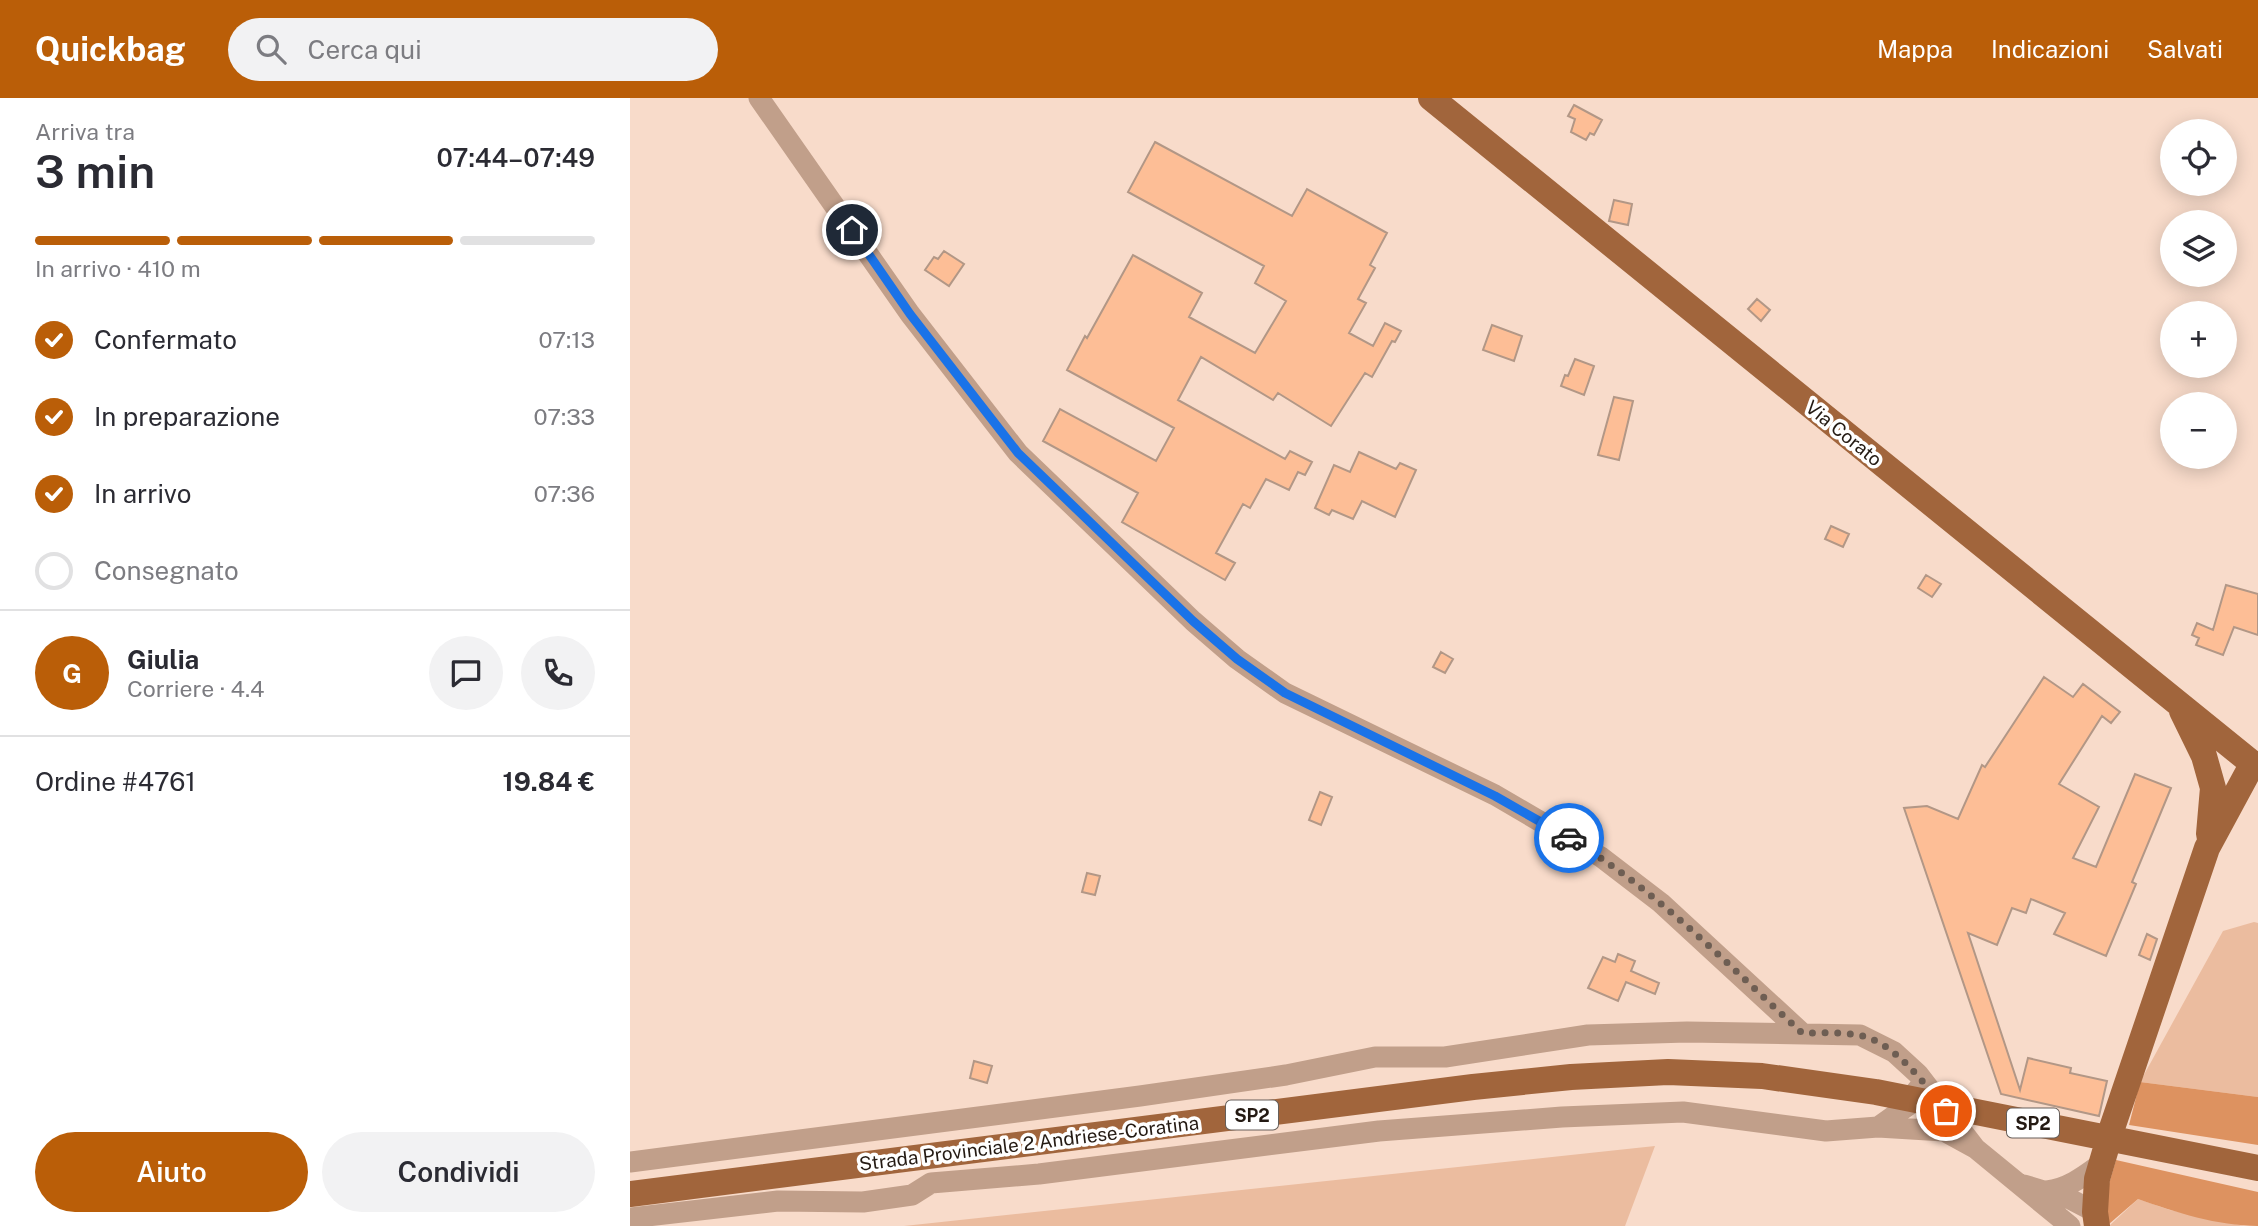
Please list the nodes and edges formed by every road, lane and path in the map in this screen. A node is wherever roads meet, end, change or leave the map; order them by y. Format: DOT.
graph roads {
  1 [pos="759,98"];
  2 [pos="1431,98"];
  3 [pos="2178,703"];
  4 [pos="2255,765"];
  5 [pos="2213,788"];
  6 [pos="2207,848"];
  7 [pos="1802,1033"];
  8 [pos="1918,1074"];
  9 [pos="1878,1127"];
  10 [pos="1975,1148"];
  11 [pos="630,1162"];
  12 [pos="2102,1163"];
  13 [pos="2258,1165"];
  14 [pos="2018,1183"];
  15 [pos="2047,1191"];
  16 [pos="630,1194"];
  17 [pos="630,1218"];
  18 [pos="2096,1219"];
  19 [pos="2070,1226"];
  1 -- 7 [label="street"];
  2 -- 3 [label="main road, Via Corato"];
  3 -- 4 [label="main road, Via Corato"];
  3 -- 5 [label="main road"];
  4 -- 5 [label="main road"];
  4 -- 6 [label="main road"];
  5 -- 6 [label="main road"];
  6 -- 12 [label="main road"];
  7 -- 8 [label="street"];
  7 -- 11 [label="street"];
  8 -- 9 [label="street"];
  8 -- 10 [label="street"];
  9 -- 10 [label="street"];
  9 -- 17 [label="street"];
  10 -- 14 [label="street"];
  12 -- 15 [label="street"];
  12 -- 18 [label="main road"];
  13 -- 16 [label="main road, Strada Provinciale 2 Andriese-Coratina / SP2"];
  14 -- 15 [label="street"];
  14 -- 19 [label="street"];
  15 -- 18 [label="street"];
}
